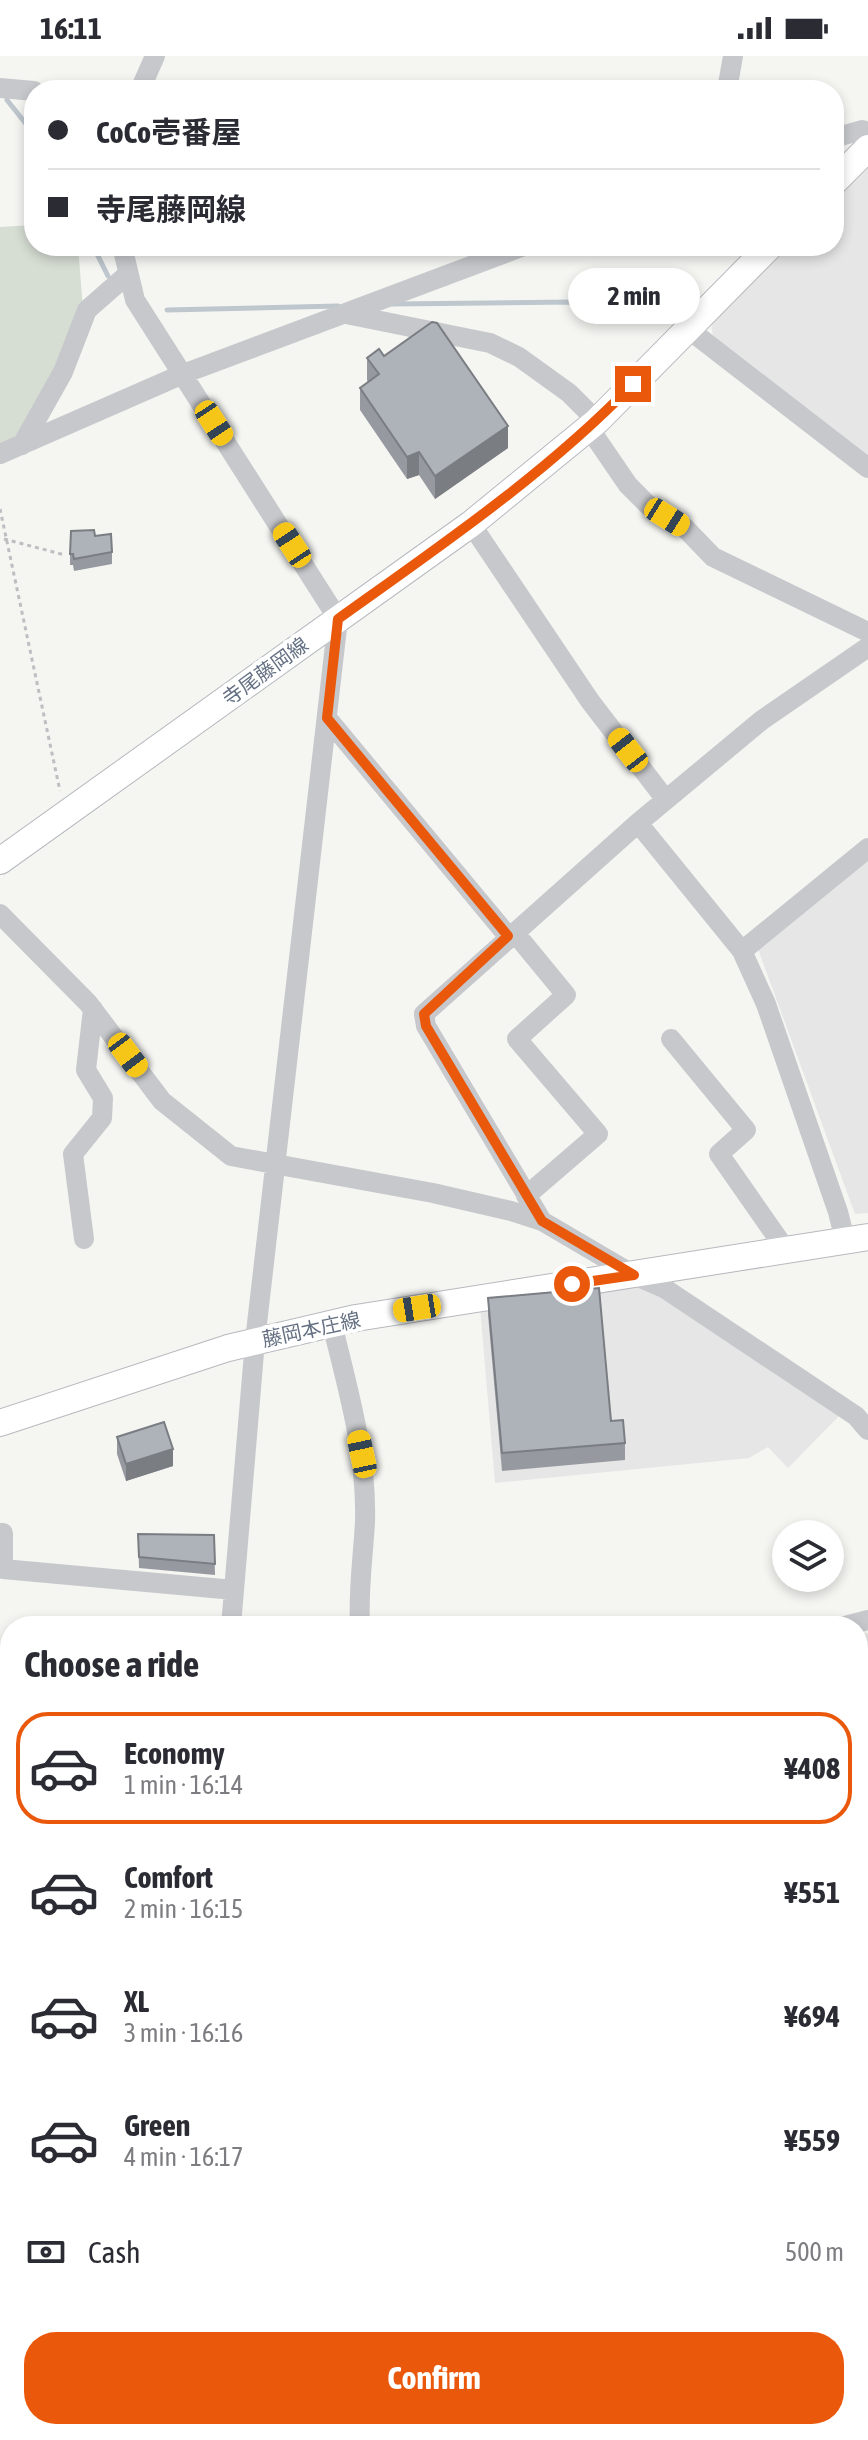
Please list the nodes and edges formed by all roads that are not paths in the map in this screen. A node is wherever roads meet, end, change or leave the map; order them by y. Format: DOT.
graph roads {
  1 [pos="155,56"];
  2 [pos="733,56"];
  3 [pos="144,80"];
  4 [pos="729,80"];
  5 [pos="0,88"];
  6 [pos="24,90"];
  7 [pos="868,132"];
  8 [pos="844,135"];
  9 [pos="868,148"];
  10 [pos="844,172"];
  11 [pos="124,256"];
  12 [pos="498,256"];
  13 [pos="760,256"];
  14 [pos="128,274"];
  15 [pos="350,313"];
  16 [pos="687,328"];
  17 [pos="183,374"];
  18 [pos="593,424"];
  19 [pos="22,445"];
  20 [pos="0,454"];
  21 [pos="868,468"];
  22 [pos="471,524"];
  23 [pos="338,619"];
  24 [pos="868,632"];
  25 [pos="868,647"];
  26 [pos="327,718"];
  27 [pos="666,800"];
  28 [pos="638,823"];
  29 [pos="868,848"];
  30 [pos="0,861"];
  31 [pos="0,914"];
  32 [pos="511,934"];
  33 [pos="742,951"];
  34 [pos="93,1009"];
  35 [pos="671,1039"];
  36 [pos="276,1166"];
  37 [pos="526,1196"];
  38 [pos="542,1221"];
  39 [pos="856,1238"];
  40 [pos="84,1239"];
  41 [pos="786,1250"];
  42 [pos="634,1275"];
  43 [pos="332,1324"];
  44 [pos="255,1341"];
  45 [pos="0,1423"];
  46 [pos="868,1430"];
  47 [pos="0,1533"];
  48 [pos="234,1590"];
  49 [pos="232,1616"];
  50 [pos="360,1616"];
  1 -- 3 [label="street"];
  2 -- 4 [label="street"];
  5 -- 6 [label="street"];
  7 -- 8 [label="street"];
  9 -- 10 [label="main road"];
  11 -- 14 [label="street"];
  12 -- 15 [label="street"];
  13 -- 16 [label="main road, 寺尾藤岡線"];
  14 -- 17 [label="street"];
  14 -- 19 [label="street"];
  15 -- 17 [label="street"];
  15 -- 18 [label="street"];
  16 -- 18 [label="main road, 寺尾藤岡線"];
  16 -- 21 [label="street"];
  17 -- 19 [label="street"];
  17 -- 23 [label="street"];
  18 -- 22 [label="main road, 寺尾藤岡線"];
  18 -- 24 [label="street"];
  19 -- 20 [label="street"];
  22 -- 23 [label="main road, 寺尾藤岡線"];
  22 -- 27 [label="street"];
  23 -- 26 [label="street"];
  23 -- 30 [label="main road, 寺尾藤岡線"];
  25 -- 27 [label="street"];
  26 -- 32 [label="street"];
  26 -- 36 [label="street"];
  27 -- 28 [label="street"];
  28 -- 32 [label="street"];
  28 -- 33 [label="street"];
  29 -- 33 [label="street"];
  31 -- 34 [label="street"];
  32 -- 37 [label="street"];
  32 -- 37 [label="street"];
  33 -- 39 [label="street"];
  34 -- 36 [label="street"];
  34 -- 40 [label="street"];
  35 -- 41 [label="street"];
  36 -- 38 [label="street"];
  36 -- 44 [label="street"];
  37 -- 38 [label="street"];
  38 -- 42 [label="street"];
  39 -- 41 [label="main road, 藤岡本庄線"];
  41 -- 42 [label="main road, 藤岡本庄線"];
  42 -- 43 [label="main road, 藤岡本庄線"];
  42 -- 46 [label="street"];
  43 -- 44 [label="main road, 藤岡本庄線"];
  43 -- 50 [label="street"];
  44 -- 45 [label="main road, 藤岡本庄線"];
  44 -- 48 [label="street"];
  47 -- 48 [label="street"];
  48 -- 49 [label="street"];
}
